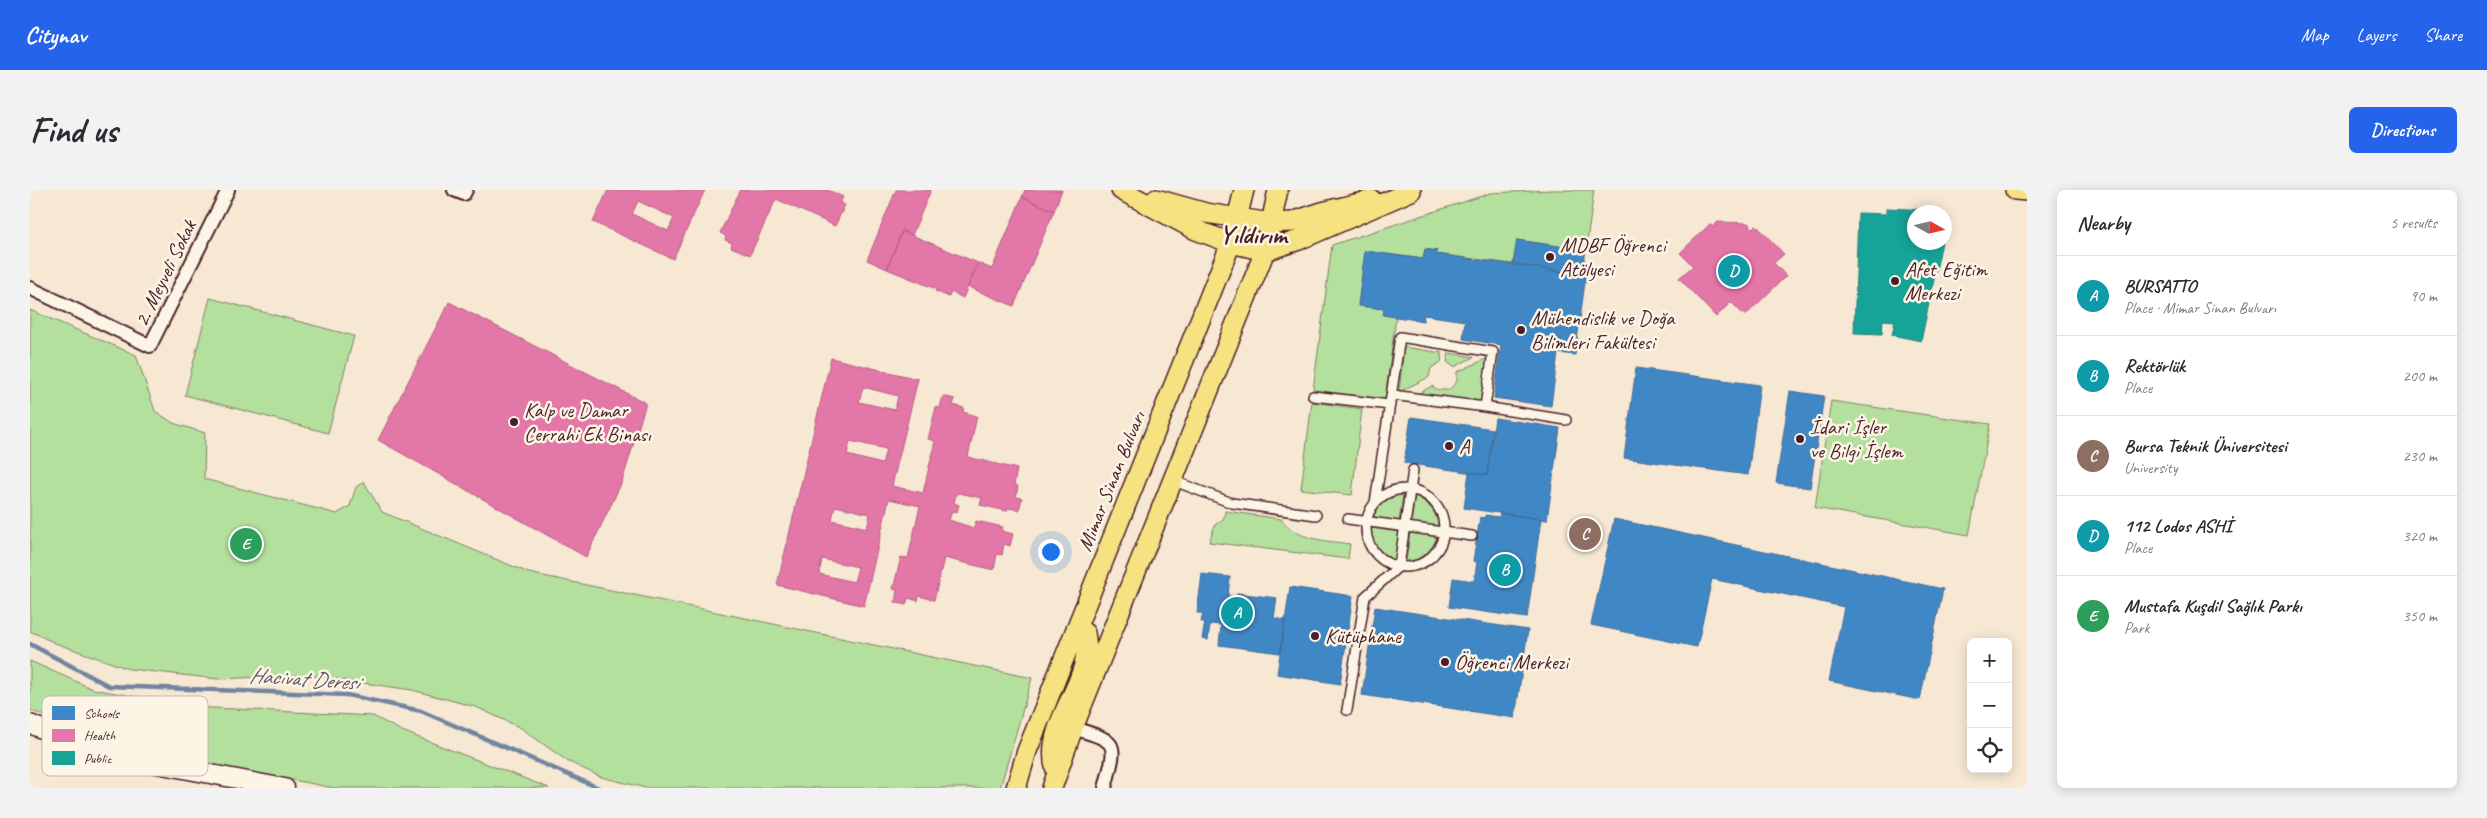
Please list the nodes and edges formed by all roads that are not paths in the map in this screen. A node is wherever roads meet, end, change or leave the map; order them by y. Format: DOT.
graph roads {
  1 [pos="228,190"];
  2 [pos="454,190"];
  3 [pos="466,190"];
  4 [pos="1122,190"];
  5 [pos="1129,190"];
  6 [pos="1244,190"];
  7 [pos="1278,190"];
  8 [pos="1282,190"];
  9 [pos="1413,190"];
  10 [pos="2015,190"];
  11 [pos="2027,192"];
  12 [pos="1322,212"];
  13 [pos="1237,219"];
  14 [pos="1271,223"];
  15 [pos="1231,243"];
  16 [pos="1264,251"];
  17 [pos="30,288"];
  18 [pos="1392,395"];
  19 [pos="1313,396"];
  20 [pos="1390,405"];
  21 [pos="1485,407"];
  22 [pos="1566,420"];
  23 [pos="1413,470"];
  24 [pos="1174,481"];
  25 [pos="1410,489"];
  26 [pos="1375,503"];
  27 [pos="1316,515"];
  28 [pos="1348,519"];
  29 [pos="1367,522"];
  30 [pos="1405,527"];
  31 [pos="1444,532"];
  32 [pos="1472,536"];
  33 [pos="1399,566"];
  34 [pos="1076,628"];
  35 [pos="1348,710"];
  36 [pos="30,724"];
  37 [pos="1073,728"];
  38 [pos="42,729"];
  39 [pos="208,774"];
  40 [pos="1054,780"];
  41 [pos="284,788"];
  42 [pos="1016,788"];
  43 [pos="1105,788"];
  1 -- 17 [label="street, 2. Meyveli Sokak"];
  2 -- 3 [label="street"];
  4 -- 15 [label="main road"];
  5 -- 13 [label="main road"];
  6 -- 13 [label="main road, Mimar Sinan Bulvarı"];
  7 -- 14 [label="main road"];
  8 -- 12 [label="main road"];
  9 -- 12 [label="main road"];
  9 -- 16 [label="main road"];
  10 -- 11 [label="main road"];
  12 -- 14 [label="main road"];
  13 -- 14 [label="main road"];
  13 -- 15 [label="main road, Mimar Sinan Bulvarı"];
  14 -- 16 [label="main road"];
  15 -- 16 [label="main road"];
  15 -- 34 [label="main road, Mimar Sinan Bulvarı"];
  16 -- 24 [label="main road"];
  18 -- 20 [label="street"];
  18 -- 21 [label="street"];
  18 -- 21 [label="street"];
  19 -- 20 [label="street"];
  20 -- 26 [label="street"];
  21 -- 22 [label="street"];
  23 -- 25 [label="street"];
  24 -- 27 [label="street"];
  24 -- 37 [label="main road"];
  25 -- 26 [label="street"];
  25 -- 30 [label="street"];
  25 -- 31 [label="street"];
  26 -- 29 [label="street"];
  28 -- 29 [label="street"];
  29 -- 30 [label="street"];
  29 -- 33 [label="street"];
  30 -- 31 [label="street"];
  30 -- 33 [label="street"];
  31 -- 32 [label="street"];
  31 -- 33 [label="street"];
  33 -- 35 [label="street"];
  34 -- 40 [label="main road"];
  34 -- 42 [label="main road, Mimar Sinan Bulvarı"];
  36 -- 38 [label="main road"];
  37 -- 40 [label="main road"];
  37 -- 43 [label="street"];
  39 -- 41 [label="main road"];
}
